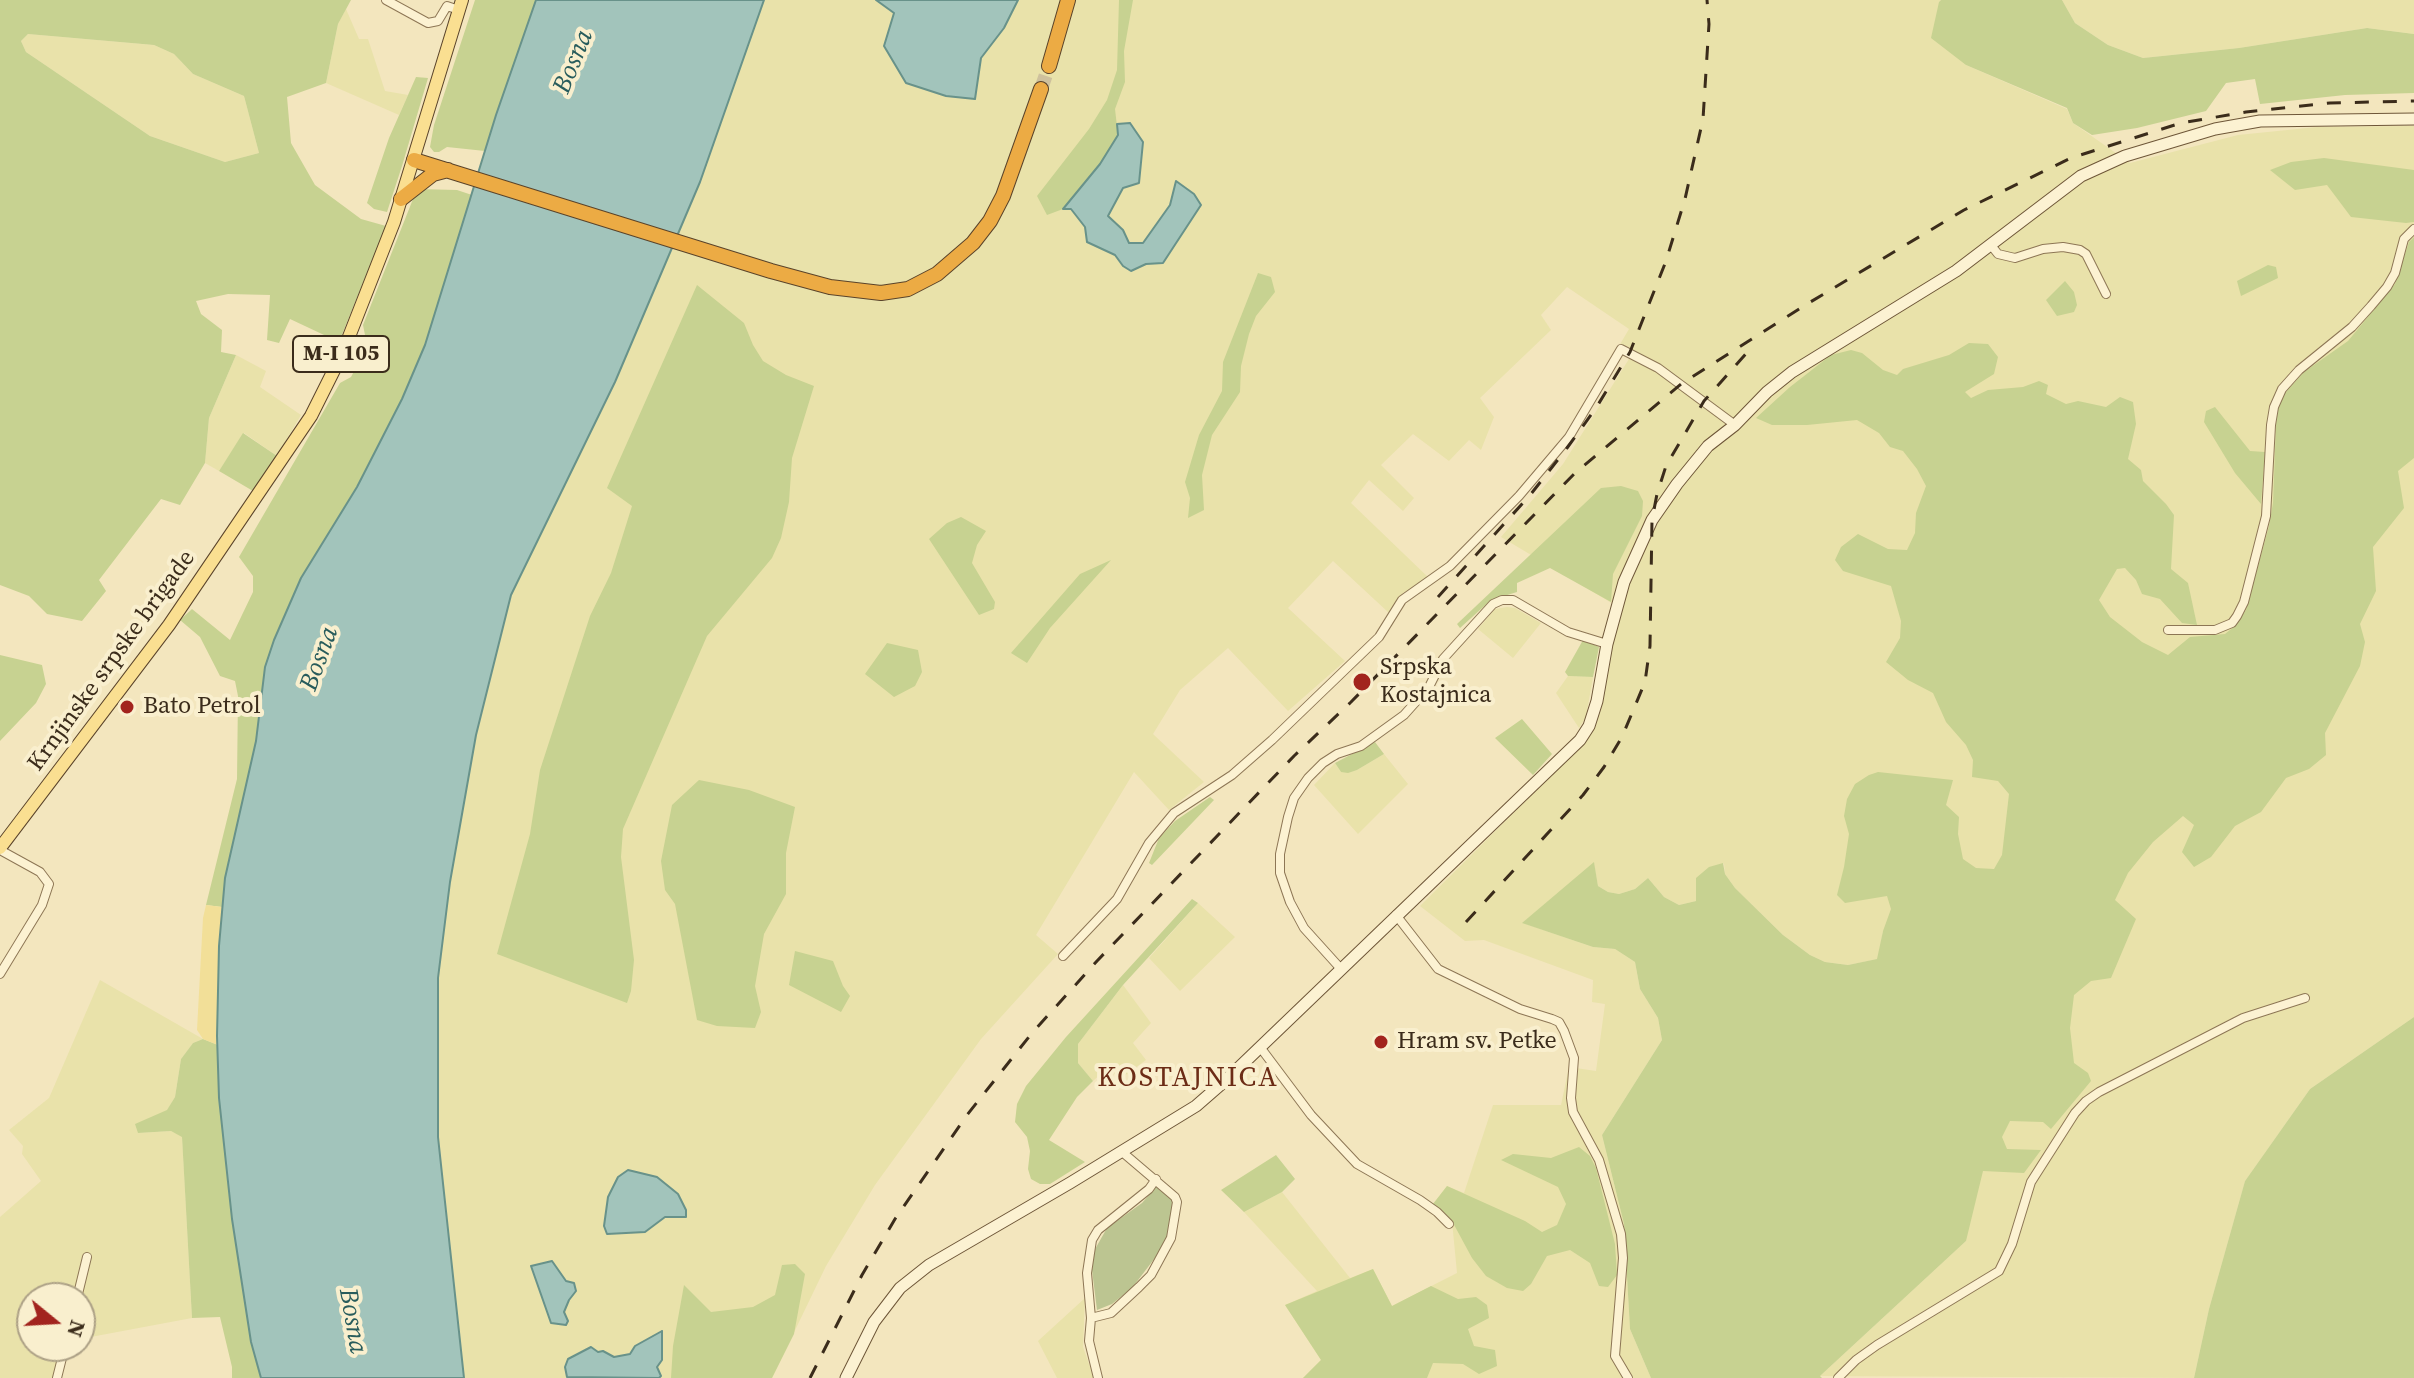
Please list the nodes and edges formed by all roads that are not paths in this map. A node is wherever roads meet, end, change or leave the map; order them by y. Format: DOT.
graph roads {
  1 [pos="386,0"];
  2 [pos="1068,0"];
  3 [pos="461,5"];
  4 [pos="1049,66"];
  5 [pos="1041,89"];
  6 [pos="2414,119"];
  7 [pos="414,160"];
  8 [pos="448,170"];
  9 [pos="401,199"];
  10 [pos="2414,229"];
  11 [pos="1990,244"];
  12 [pos="2106,294"];
  13 [pos="1735,425"];
  14 [pos="2168,630"];
  15 [pos="1607,644"];
  16 [pos="0,849"];
  17 [pos="1396,915"];
  18 [pos="1063,956"];
  19 [pos="1341,969"];
  20 [pos="0,974"];
  21 [pos="2305,998"];
  22 [pos="1260,1047"];
  23 [pos="1121,1151"];
  24 [pos="1156,1179"];
  25 [pos="1449,1224"];
  26 [pos="87,1257"];
  27 [pos="81,1282"];
  28 [pos="1091,1318"];
  29 [pos="846,1378"];
  30 [pos="1098,1378"];
  31 [pos="1628,1378"];
  32 [pos="1838,1378"];
  1 -- 3 [label="street"];
  2 -- 4 [label="highway"];
  3 -- 7 [label="main road, M-I 105"];
  5 -- 8 [label="highway"];
  6 -- 11 [label="main road"];
  7 -- 8 [label="highway"];
  7 -- 9 [label="main road, M-I 105"];
  8 -- 9 [label="highway"];
  9 -- 16 [label="main road, Krnjinske srpske brigade / M-I 105"];
  10 -- 14 [label="street"];
  11 -- 12 [label="street"];
  11 -- 13 [label="main road"];
  13 -- 15 [label="main road"];
  13 -- 18 [label="street"];
  15 -- 17 [label="main road"];
  15 -- 19 [label="street"];
  16 -- 20 [label="street"];
  17 -- 19 [label="main road"];
  17 -- 31 [label="street"];
  19 -- 22 [label="main road"];
  21 -- 32 [label="street"];
  22 -- 23 [label="main road"];
  22 -- 25 [label="street"];
  23 -- 24 [label="street"];
  23 -- 29 [label="main road"];
  24 -- 28 [label="street"];
  24 -- 28 [label="street"];
  26 -- 27 [label="street"];
  28 -- 30 [label="street"];
}
